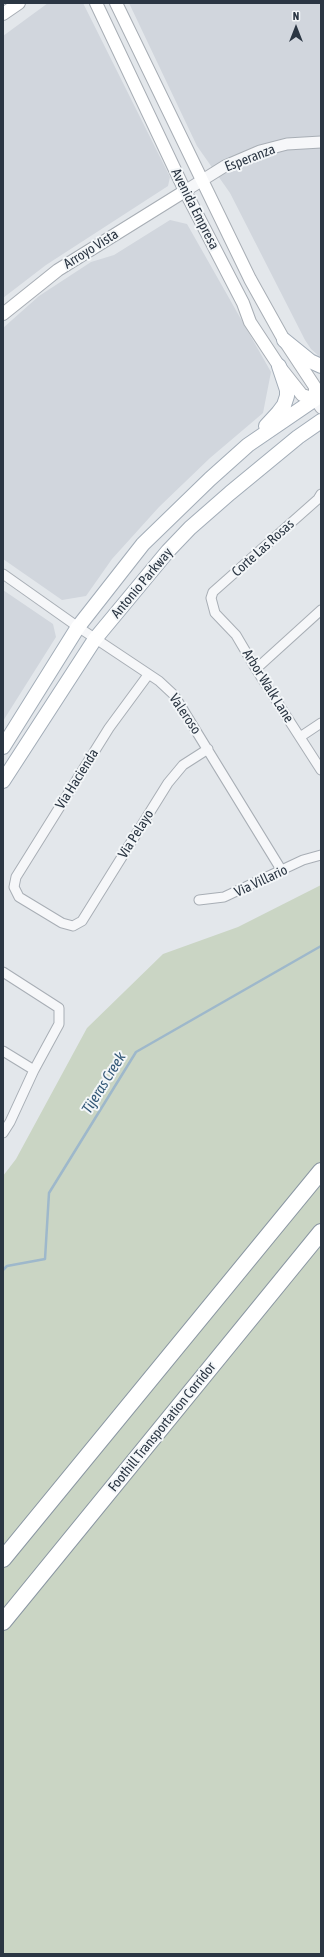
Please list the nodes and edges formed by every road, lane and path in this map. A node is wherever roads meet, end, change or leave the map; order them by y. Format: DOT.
graph roads {
  1 [pos="19,3"];
  2 [pos="96,3"];
  3 [pos="116,3"];
  4 [pos="3,14"];
  5 [pos="321,142"];
  6 [pos="201,180"];
  7 [pos="185,191"];
  8 [pos="3,314"];
  9 [pos="284,340"];
  10 [pos="280,366"];
  11 [pos="321,366"];
  12 [pos="319,401"];
  13 [pos="321,421"];
  14 [pos="248,445"];
  15 [pos="321,494"];
  16 [pos="3,574"];
  17 [pos="212,605"];
  18 [pos="321,610"];
  19 [pos="78,627"];
  20 [pos="95,639"];
  21 [pos="256,669"];
  22 [pos="148,674"];
  23 [pos="321,723"];
  24 [pos="300,738"];
  25 [pos="3,747"];
  26 [pos="208,749"];
  27 [pos="321,770"];
  28 [pos="3,781"];
  29 [pos="321,855"];
  30 [pos="282,871"];
  31 [pos="199,900"];
  32 [pos="73,926"];
  33 [pos="3,972"];
  34 [pos="3,1051"];
  35 [pos="34,1070"];
  36 [pos="3,1133"];
  37 [pos="321,1172"];
  38 [pos="321,1232"];
  39 [pos="3,1559"];
  40 [pos="3,1622"];
  1 -- 4 [label="main road"];
  2 -- 7 [label="main road, Avenida Empresa"];
  3 -- 6 [label="main road, Avenida Empresa"];
  5 -- 6 [label="street, Esperanza"];
  6 -- 7 [label="street, Esperanza"];
  6 -- 9 [label="main road, Avenida Empresa"];
  7 -- 8 [label="main road, Arroyo Vista"];
  7 -- 10 [label="main road, Avenida Empresa"];
  9 -- 11 [label="main road"];
  9 -- 12 [label="main road, Avenida Empresa"];
  10 -- 12 [label="main road, Avenida Empresa"];
  10 -- 14 [label="main road"];
  12 -- 14 [label="main road, Antonio Parkway"];
  13 -- 20 [label="main road, Antonio Parkway"];
  14 -- 19 [label="main road, Antonio Parkway"];
  15 -- 17 [label="street, Corte Las Rosas"];
  16 -- 19 [label="street, Valeroso"];
  17 -- 21 [label="street, Arbor Walk Lane"];
  18 -- 21 [label="street"];
  19 -- 20 [label="street, Valeroso"];
  19 -- 25 [label="main road, Antonio Parkway"];
  20 -- 22 [label="street, Valeroso"];
  20 -- 28 [label="main road, Antonio Parkway"];
  21 -- 24 [label="street, Arbor Walk Lane"];
  22 -- 26 [label="street, Valeroso"];
  22 -- 32 [label="street, Via Hacienda"];
  23 -- 24 [label="street"];
  24 -- 27 [label="street, Arbor Walk Lane"];
  26 -- 30 [label="street, Valeroso"];
  26 -- 32 [label="street, Via Pelayo"];
  29 -- 30 [label="street, Via Villario"];
  30 -- 31 [label="street, Via Villario"];
  33 -- 35 [label="street"];
  34 -- 35 [label="street"];
  35 -- 36 [label="street"];
  37 -- 39 [label="highway"];
  38 -- 40 [label="highway, Foothill Transportation Corridor"];
}
